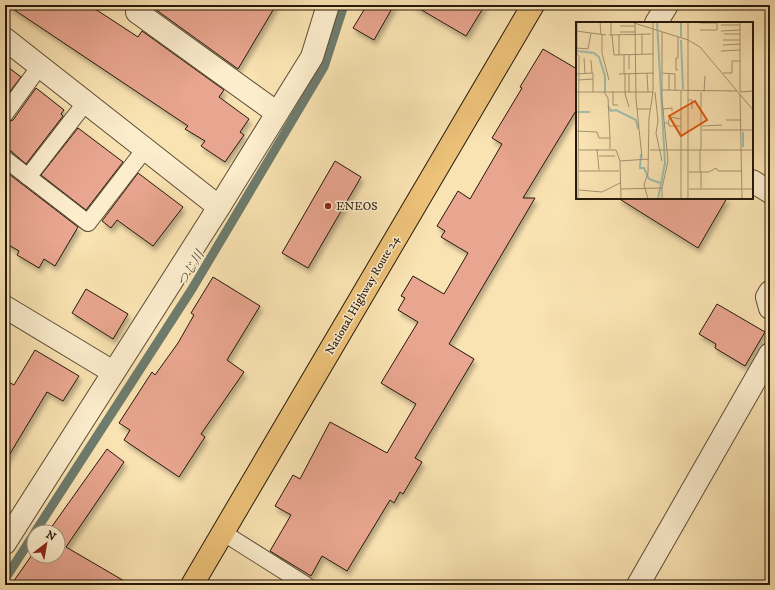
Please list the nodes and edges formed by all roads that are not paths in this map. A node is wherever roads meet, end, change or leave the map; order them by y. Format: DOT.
graph roads {
  1 [pos="328,5"];
  2 [pos="533,5"];
  3 [pos="667,5"];
  4 [pos="137,12"];
  5 [pos="657,22"];
  6 [pos="5,39"];
  7 [pos="40,66"];
  8 [pos="86,102"];
  9 [pos="277,113"];
  10 [pos="5,114"];
  11 [pos="146,149"];
  12 [pos="5,159"];
  13 [pos="28,176"];
  14 [pos="753,182"];
  15 [pos="770,192"];
  16 [pos="219,207"];
  17 [pos="770,292"];
  18 [pos="5,307"];
  19 [pos="770,308"];
  20 [pos="770,354"];
  21 [pos="113,372"];
  22 [pos="222,532"];
  23 [pos="5,543"];
  24 [pos="192,585"];
  25 [pos="306,585"];
  26 [pos="638,585"];
  1 -- 9 [label="street"];
  2 -- 22 [label="highway, National Highway Route 24"];
  3 -- 5 [label="street"];
  4 -- 9 [label="street"];
  6 -- 7 [label="street"];
  7 -- 8 [label="street"];
  7 -- 10 [label="lane"];
  8 -- 11 [label="street"];
  8 -- 13 [label="lane"];
  9 -- 16 [label="street"];
  11 -- 13 [label="lane"];
  11 -- 16 [label="street"];
  12 -- 13 [label="lane"];
  14 -- 15 [label="street"];
  16 -- 21 [label="street"];
  17 -- 19 [label="street"];
  18 -- 21 [label="street"];
  20 -- 26 [label="street"];
  21 -- 23 [label="street"];
  22 -- 24 [label="highway, National Highway Route 24"];
  22 -- 25 [label="lane"];
}
